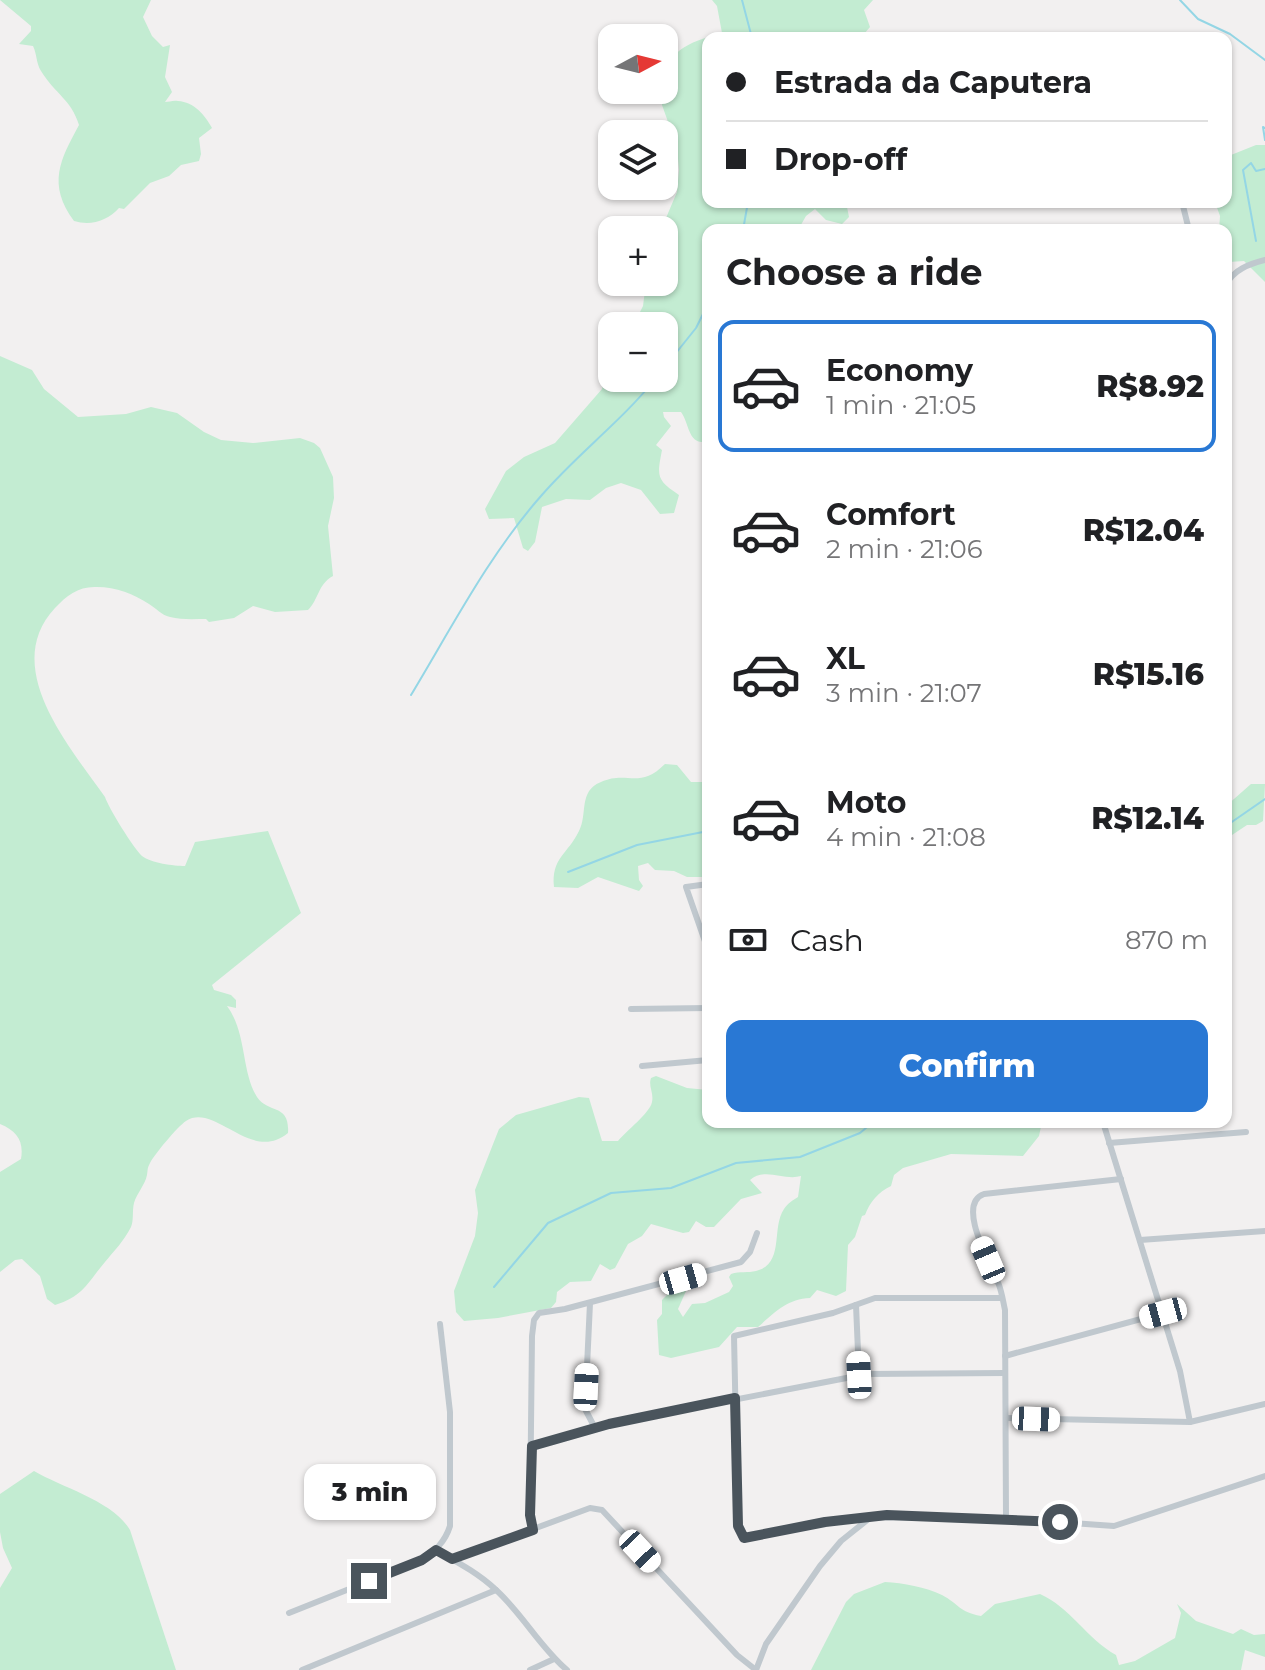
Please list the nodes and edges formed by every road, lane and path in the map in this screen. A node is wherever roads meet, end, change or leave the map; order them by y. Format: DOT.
graph roads {
  1 [pos="1265,260"];
  2 [pos="1232,277"];
  3 [pos="702,885"];
  4 [pos="702,933"];
  5 [pos="702,1008"];
  6 [pos="631,1009"];
  7 [pos="702,1061"];
  8 [pos="642,1066"];
  9 [pos="1105,1128"];
  10 [pos="1246,1132"];
  11 [pos="1109,1143"];
  12 [pos="1121,1179"];
  13 [pos="1265,1231"];
  14 [pos="757,1233"];
  15 [pos="1140,1240"];
  16 [pos="1002,1298"];
  17 [pos="590,1303"];
  18 [pos="856,1305"];
  19 [pos="1163,1313"];
  20 [pos="440,1324"];
  21 [pos="1005,1356"];
  22 [pos="1005,1373"];
  23 [pos="859,1375"];
  24 [pos="735,1398"];
  25 [pos="1265,1404"];
  26 [pos="1006,1418"];
  27 [pos="1190,1422"];
  28 [pos="595,1428"];
  29 [pos="532,1446"];
  30 [pos="1265,1476"];
  31 [pos="871,1517"];
  32 [pos="1006,1518"];
  33 [pos="533,1530"];
  34 [pos="436,1550"];
  35 [pos="452,1559"];
  36 [pos="496,1590"];
  37 [pos="289,1613"];
  38 [pos="554,1659"];
  39 [pos="302,1670"];
  40 [pos="530,1670"];
  41 [pos="567,1670"];
  42 [pos="756,1670"];
  1 -- 2 [label="street"];
  3 -- 4 [label="street"];
  5 -- 6 [label="street"];
  7 -- 8 [label="street"];
  9 -- 11 [label="street"];
  10 -- 11 [label="street"];
  11 -- 12 [label="street"];
  12 -- 15 [label="street"];
  12 -- 16 [label="street"];
  13 -- 15 [label="street"];
  14 -- 17 [label="street"];
  15 -- 19 [label="street"];
  16 -- 18 [label="street"];
  16 -- 21 [label="street"];
  17 -- 28 [label="street"];
  17 -- 29 [label="street"];
  18 -- 23 [label="street"];
  18 -- 24 [label="street"];
  19 -- 21 [label="street"];
  19 -- 27 [label="street"];
  20 -- 34 [label="street"];
  21 -- 22 [label="street"];
  22 -- 23 [label="street"];
  22 -- 26 [label="street"];
  23 -- 24 [label="street"];
  24 -- 28 [label="street"];
  24 -- 31 [label="street"];
  25 -- 27 [label="street"];
  26 -- 27 [label="street"];
  26 -- 32 [label="street"];
  28 -- 29 [label="street"];
  29 -- 33 [label="street"];
  30 -- 32 [label="street"];
  31 -- 32 [label="street"];
  31 -- 42 [label="street"];
  33 -- 35 [label="street"];
  33 -- 42 [label="street"];
  34 -- 35 [label="street"];
  34 -- 37 [label="street"];
  35 -- 36 [label="street"];
  36 -- 38 [label="street"];
  36 -- 39 [label="street"];
  38 -- 40 [label="street"];
  38 -- 41 [label="street"];
}
